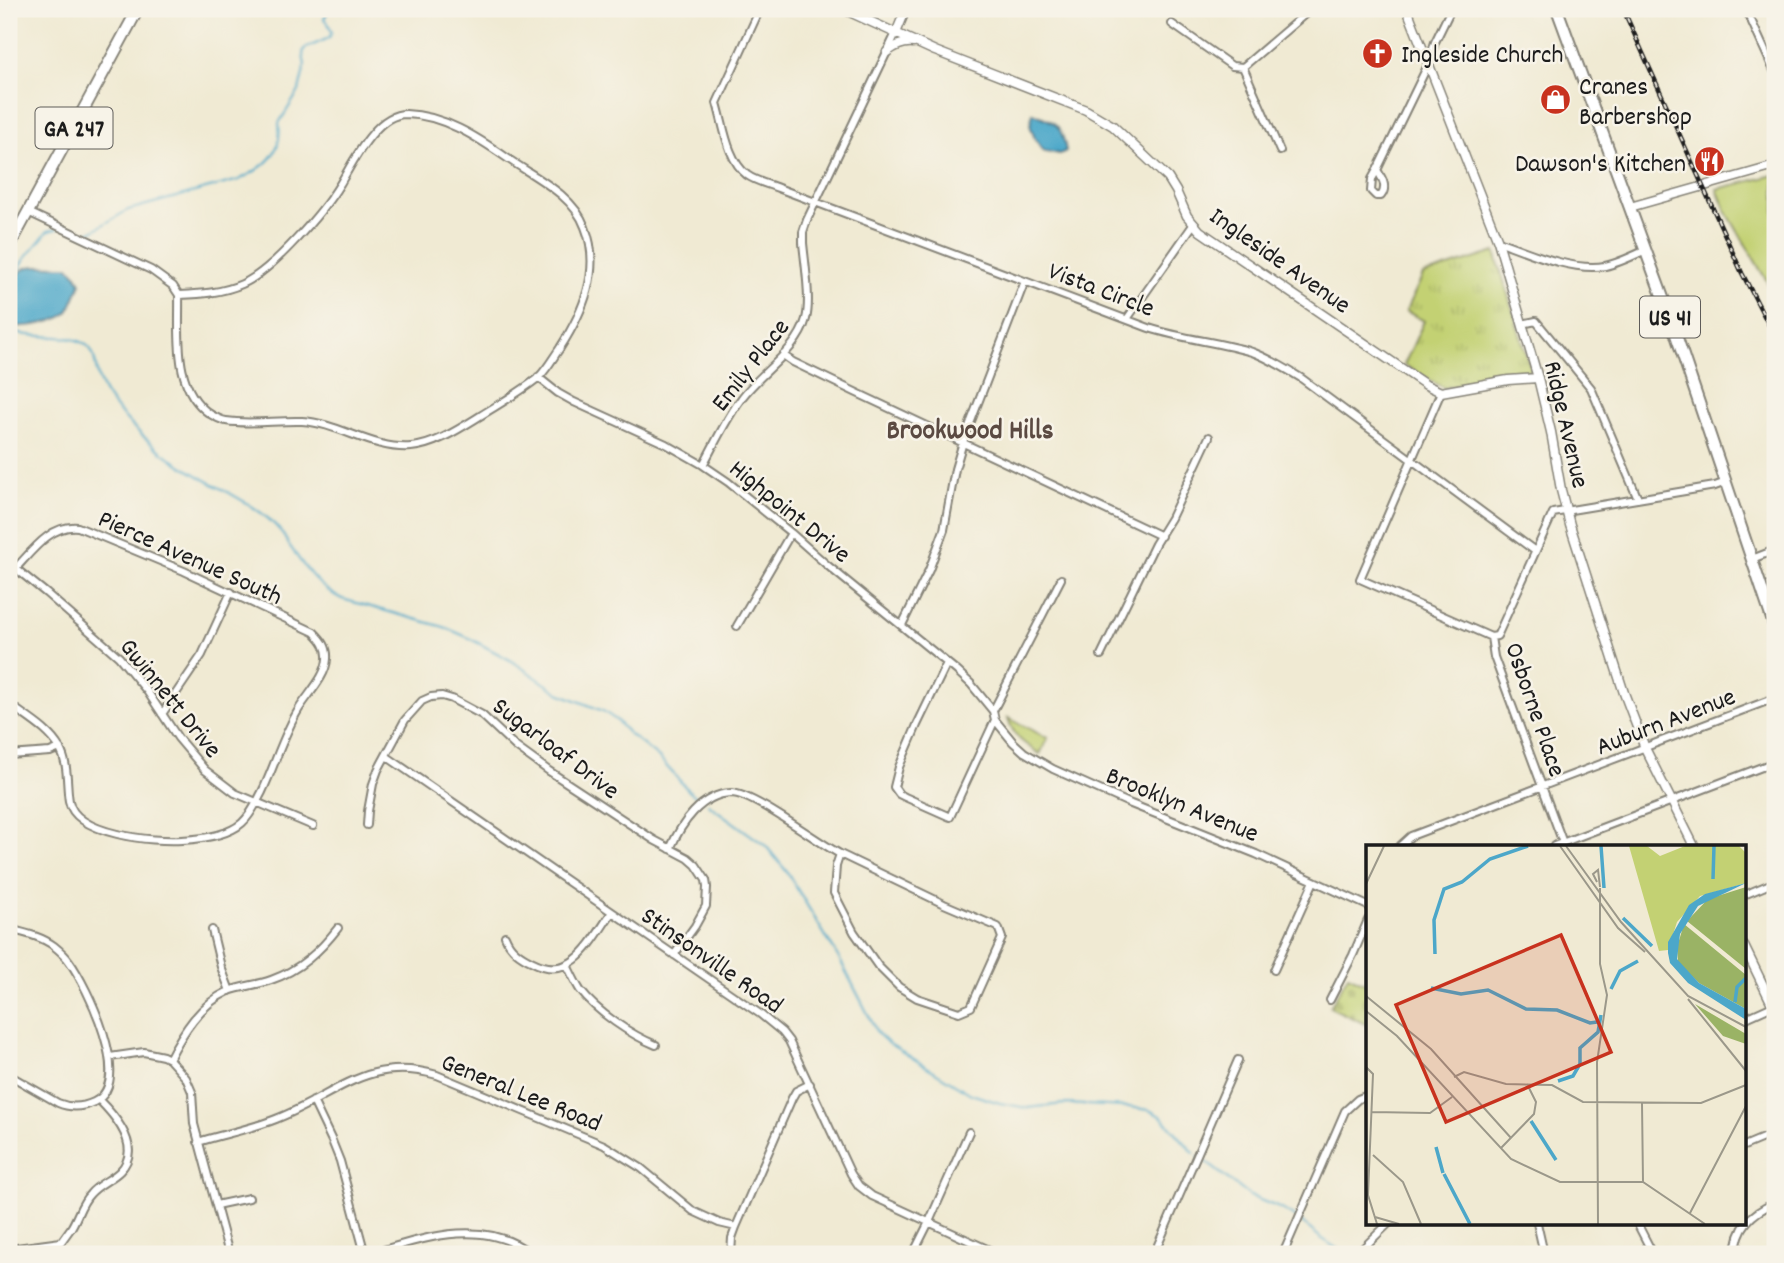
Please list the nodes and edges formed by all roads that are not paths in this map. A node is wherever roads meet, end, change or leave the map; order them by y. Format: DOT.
graph roads {
  1 [pos="138,9"];
  2 [pos="760,9"];
  3 [pos="843,9"];
  4 [pos="906,9"];
  5 [pos="1311,9"];
  6 [pos="1408,9"];
  7 [pos="1451,9"];
  8 [pos="1558,9"];
  9 [pos="1746,9"];
  10 [pos="1172,24"];
  11 [pos="896,33"];
  12 [pos="917,43"];
  13 [pos="1775,49"];
  14 [pos="887,52"];
  15 [pos="1767,53"];
  16 [pos="1428,65"];
  17 [pos="1243,67"];
  18 [pos="1775,73"];
  19 [pos="1280,151"];
  20 [pos="1775,166"];
  21 [pos="1377,170"];
  22 [pos="816,202"];
  23 [pos="1630,207"];
  24 [pos="28,212"];
  25 [pos="1193,225"];
  26 [pos="9,230"];
  27 [pos="1498,241"];
  28 [pos="9,245"];
  29 [pos="1646,250"];
  30 [pos="1025,281"];
  31 [pos="179,295"];
  32 [pos="1127,320"];
  33 [pos="1522,324"];
  34 [pos="783,355"];
  35 [pos="538,377"];
  36 [pos="1538,378"];
  37 [pos="1441,392"];
  38 [pos="1209,437"];
  39 [pos="963,442"];
  40 [pos="1412,460"];
  41 [pos="703,465"];
  42 [pos="1726,482"];
  43 [pos="1639,499"];
  44 [pos="1567,512"];
  45 [pos="791,533"];
  46 [pos="1161,536"];
  47 [pos="1535,551"];
  48 [pos="1775,551"];
  49 [pos="1752,559"];
  50 [pos="9,563"];
  51 [pos="16,568"];
  52 [pos="1061,579"];
  53 [pos="231,592"];
  54 [pos="902,625"];
  55 [pos="737,626"];
  56 [pos="1775,628"];
  57 [pos="1492,637"];
  58 [pos="1101,654"];
  59 [pos="947,663"];
  60 [pos="1775,698"];
  61 [pos="9,704"];
  62 [pos="993,711"];
  63 [pos="162,714"];
  64 [pos="995,720"];
  65 [pos="60,748"];
  66 [pos="1645,748"];
  67 [pos="9,755"];
  68 [pos="386,756"];
  69 [pos="1775,762"];
  70 [pos="1543,786"];
  71 [pos="1671,802"];
  72 [pos="256,804"];
  73 [pos="367,825"];
  74 [pos="313,826"];
  75 [pos="1563,843"];
  76 [pos="1401,845"];
  77 [pos="1557,845"];
  78 [pos="1693,845"];
  79 [pos="670,849"];
  80 [pos="840,854"];
  81 [pos="1314,881"];
  82 [pos="1775,882"];
  83 [pos="1746,894"];
  84 [pos="1366,906"];
  85 [pos="612,912"];
  86 [pos="1366,922"];
  87 [pos="338,928"];
  88 [pos="9,929"];
  89 [pos="212,930"];
  90 [pos="505,936"];
  91 [pos="1746,950"];
  92 [pos="674,955"];
  93 [pos="567,965"];
  94 [pos="1274,970"];
  95 [pos="230,991"];
  96 [pos="1330,1000"];
  97 [pos="1775,1007"];
  98 [pos="1746,1018"];
  99 [pos="656,1045"];
  100 [pos="110,1057"];
  101 [pos="169,1059"];
  102 [pos="1238,1060"];
  103 [pos="9,1075"];
  104 [pos="810,1084"];
  105 [pos="1366,1095"];
  106 [pos="99,1100"];
  107 [pos="313,1101"];
  108 [pos="969,1132"];
  109 [pos="1775,1133"];
  110 [pos="198,1142"];
  111 [pos="1746,1145"];
  112 [pos="249,1198"];
  113 [pos="1775,1203"];
  114 [pos="216,1205"];
  115 [pos="929,1222"];
  116 [pos="1746,1222"];
  117 [pos="1387,1224"];
  118 [pos="1537,1224"];
  119 [pos="1638,1224"];
  120 [pos="1745,1224"];
  121 [pos="736,1227"];
  122 [pos="61,1242"];
  123 [pos="9,1250"];
  124 [pos="51,1254"];
  125 [pos="229,1254"];
  126 [pos="367,1254"];
  127 [pos="531,1254"];
  128 [pos="731,1254"];
  129 [pos="913,1254"];
  130 [pos="999,1254"];
  131 [pos="1154,1254"];
  132 [pos="1283,1254"];
  133 [pos="1357,1254"];
  134 [pos="1544,1254"];
  135 [pos="1653,1254"];
  136 [pos="1736,1254"];
  1 -- 24 [label="main road, GA 247"];
  2 -- 22 [label="street, Vista Circle"];
  3 -- 11 [label="street, Ingleside Avenue"];
  4 -- 11 [label="street"];
  5 -- 17 [label="street"];
  6 -- 16 [label="street, Ridge Avenue"];
  7 -- 16 [label="street"];
  8 -- 23 [label="main road, US 41"];
  9 -- 15 [label="street"];
  10 -- 17 [label="street"];
  11 -- 12 [label="street, Ingleside Avenue"];
  11 -- 14 [label="street"];
  12 -- 14 [label="street"];
  12 -- 25 [label="street, Ingleside Avenue"];
  13 -- 15 [label="street"];
  14 -- 22 [label="street"];
  15 -- 18 [label="street"];
  16 -- 21 [label="street"];
  16 -- 27 [label="street, Ridge Avenue"];
  17 -- 19 [label="street"];
  20 -- 23 [label="street"];
  22 -- 30 [label="street, Vista Circle"];
  22 -- 34 [label="street, Emily Place"];
  23 -- 29 [label="main road, US 41"];
  24 -- 28 [label="main road, GA 247"];
  24 -- 31 [label="street"];
  25 -- 32 [label="street"];
  25 -- 37 [label="street, Ingleside Avenue"];
  26 -- 28 [label="street"];
  27 -- 29 [label="street"];
  27 -- 33 [label="street, Ridge Avenue"];
  29 -- 42 [label="main road, US 41"];
  30 -- 32 [label="street, Vista Circle"];
  30 -- 39 [label="street"];
  31 -- 35 [label="street"];
  31 -- 35 [label="street"];
  32 -- 40 [label="street, Vista Circle"];
  33 -- 36 [label="street, Ridge Avenue"];
  33 -- 43 [label="street"];
  34 -- 39 [label="street"];
  34 -- 41 [label="street, Emily Place"];
  35 -- 41 [label="street, Highpoint Drive"];
  36 -- 37 [label="street"];
  36 -- 44 [label="street, Ridge Avenue"];
  37 -- 40 [label="street, Osborne Place"];
  38 -- 46 [label="street"];
  39 -- 46 [label="street"];
  39 -- 54 [label="street"];
  40 -- 47 [label="street, Vista Circle"];
  40 -- 57 [label="street, Osborne Place"];
  41 -- 45 [label="street, Highpoint Drive"];
  42 -- 43 [label="street"];
  42 -- 49 [label="main road, US 41"];
  43 -- 44 [label="street"];
  44 -- 47 [label="street"];
  44 -- 66 [label="street, Ridge Avenue"];
  45 -- 54 [label="street, Highpoint Drive"];
  45 -- 55 [label="street"];
  46 -- 58 [label="street"];
  47 -- 57 [label="street"];
  48 -- 49 [label="street"];
  49 -- 56 [label="main road, US 41"];
  50 -- 51 [label="street"];
  51 -- 53 [label="street, Pierce Avenue South"];
  51 -- 63 [label="street, Gwinnett Drive"];
  52 -- 62 [label="street"];
  53 -- 63 [label="street"];
  53 -- 72 [label="street, Pierce Avenue South"];
  54 -- 59 [label="street, Highpoint Drive"];
  57 -- 70 [label="street, Osborne Place"];
  59 -- 62 [label="street, Highpoint Drive"];
  59 -- 64 [label="street"];
  60 -- 66 [label="street, Auburn Avenue"];
  61 -- 65 [label="street"];
  62 -- 64 [label="street"];
  63 -- 72 [label="street, Gwinnett Drive"];
  64 -- 81 [label="street, Brooklyn Avenue"];
  65 -- 67 [label="street"];
  65 -- 72 [label="street"];
  66 -- 70 [label="street, Auburn Avenue"];
  66 -- 71 [label="street, Ridge Avenue"];
  68 -- 73 [label="street, Sugarloaf Drive"];
  68 -- 79 [label="street, Sugarloaf Drive"];
  68 -- 85 [label="street, Stinsonville Road"];
  69 -- 71 [label="street"];
  70 -- 75 [label="street, Osborne Place"];
  70 -- 76 [label="street, Auburn Avenue"];
  71 -- 75 [label="street"];
  71 -- 78 [label="street, Ridge Avenue"];
  72 -- 74 [label="street, Gwinnett Drive"];
  75 -- 77 [label="street"];
  79 -- 80 [label="street"];
  79 -- 92 [label="street, Sugarloaf Drive"];
  80 -- 80 [label="street"];
  81 -- 84 [label="street, Brooklyn Avenue"];
  81 -- 94 [label="street"];
  82 -- 83 [label="street"];
  85 -- 92 [label="street, Stinsonville Road"];
  85 -- 93 [label="street"];
  86 -- 96 [label="street"];
  87 -- 95 [label="street"];
  88 -- 100 [label="street"];
  89 -- 95 [label="street"];
  90 -- 93 [label="street"];
  91 -- 97 [label="street"];
  92 -- 104 [label="street, Stinsonville Road"];
  93 -- 99 [label="street"];
  95 -- 101 [label="street"];
  97 -- 98 [label="street"];
  100 -- 101 [label="street"];
  100 -- 106 [label="street"];
  101 -- 110 [label="street"];
  102 -- 131 [label="street"];
  103 -- 106 [label="street"];
  104 -- 115 [label="street, Stinsonville Road"];
  104 -- 121 [label="street"];
  105 -- 132 [label="street"];
  106 -- 122 [label="street"];
  107 -- 110 [label="street, General Lee Road"];
  107 -- 121 [label="street, General Lee Road"];
  107 -- 126 [label="street"];
  108 -- 115 [label="street"];
  109 -- 111 [label="street"];
  110 -- 114 [label="street"];
  112 -- 114 [label="street"];
  113 -- 116 [label="street"];
  114 -- 125 [label="street"];
  115 -- 129 [label="street"];
  115 -- 130 [label="street, Stinsonville Road"];
  117 -- 133 [label="street"];
  118 -- 134 [label="street"];
  119 -- 135 [label="street"];
  120 -- 136 [label="street"];
  121 -- 128 [label="street"];
  122 -- 123 [label="street"];
  122 -- 124 [label="street"];
  126 -- 127 [label="street"];
}
